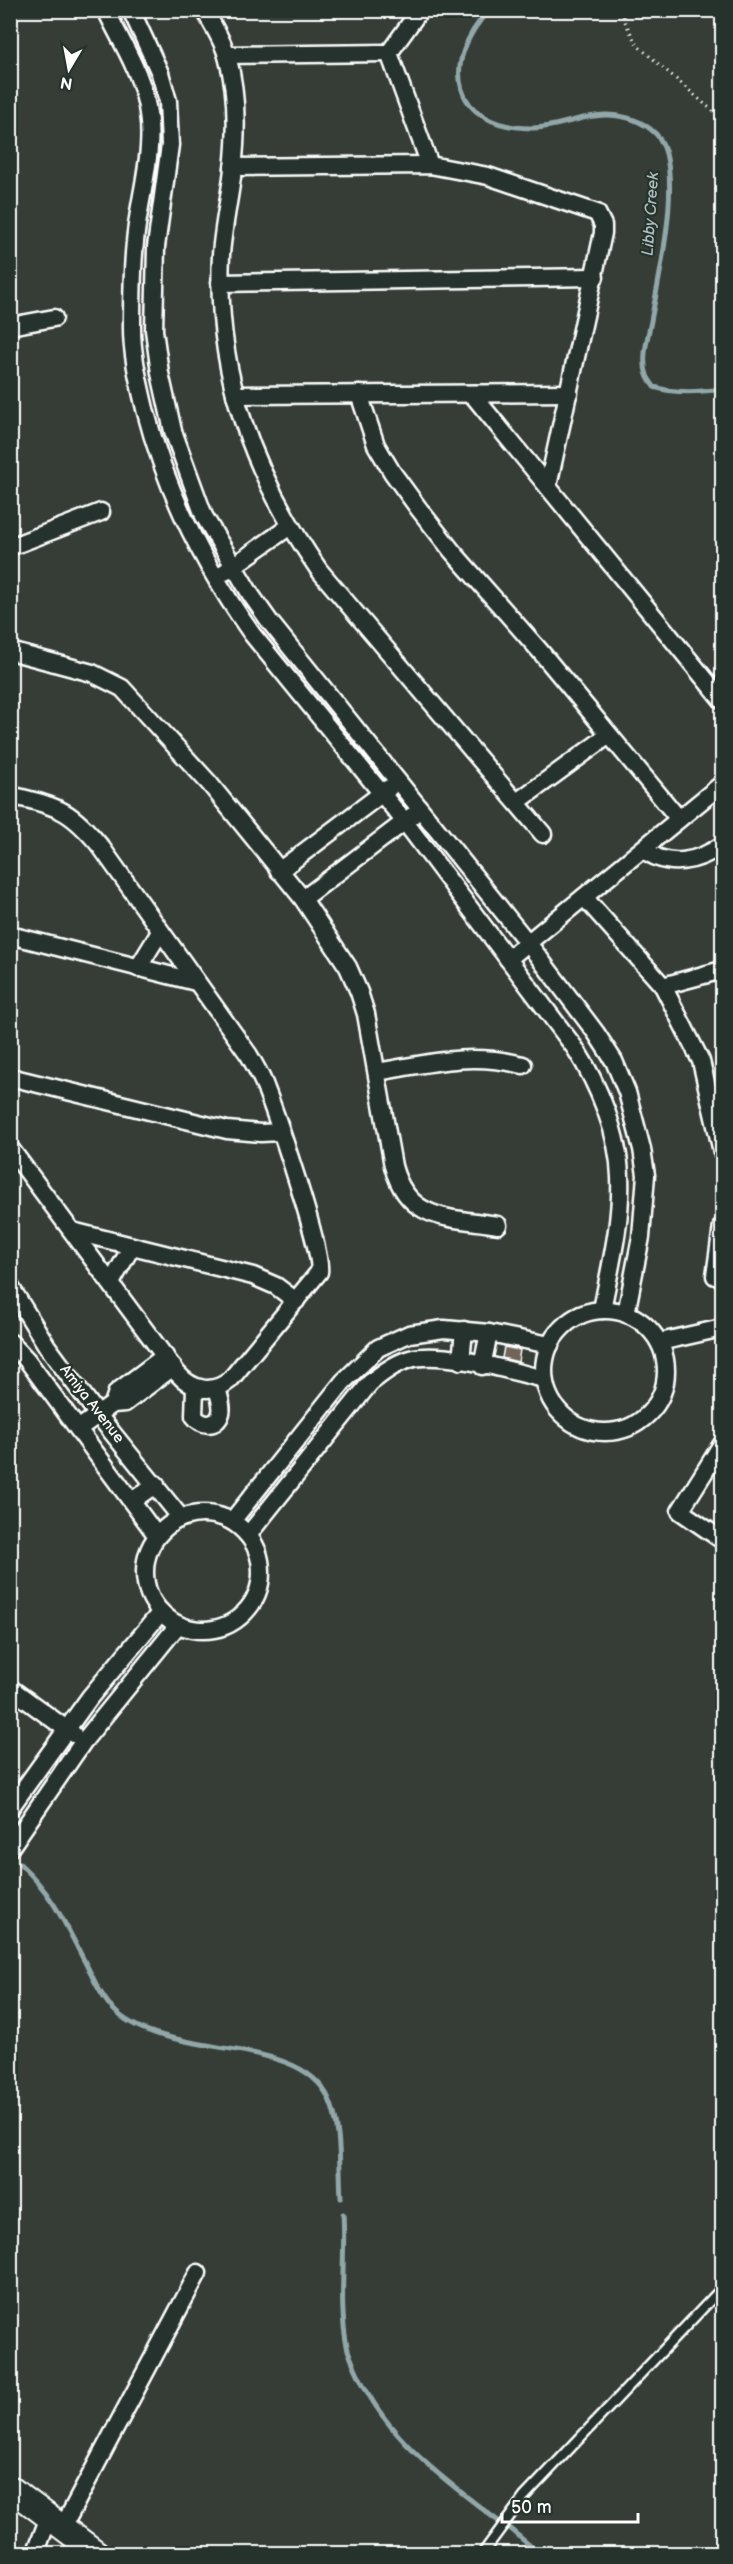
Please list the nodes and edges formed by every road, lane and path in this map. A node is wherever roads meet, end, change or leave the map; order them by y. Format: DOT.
graph roads {
  1 [pos="106,10"];
  2 [pos="131,10"];
  3 [pos="205,10"];
  4 [pos="420,10"];
  5 [pos="622,10"];
  6 [pos="389,53"];
  7 [pos="227,55"];
  8 [pos="723,119"];
  9 [pos="430,165"];
  10 [pos="234,167"];
  11 [pos="595,277"];
  12 [pos="220,283"];
  13 [pos="54,318"];
  14 [pos="10,326"];
  15 [pos="569,393"];
  16 [pos="359,394"];
  17 [pos="472,394"];
  18 [pos="235,395"];
  19 [pos="548,486"];
  20 [pos="101,512"];
  21 [pos="290,526"];
  22 [pos="10,547"];
  23 [pos="233,566"];
  24 [pos="216,578"];
  25 [pos="10,651"];
  26 [pos="723,700"];
  27 [pos="609,735"];
  28 [pos="399,780"];
  29 [pos="722,787"];
  30 [pos="382,793"];
  31 [pos="10,795"];
  32 [pos="516,802"];
  33 [pos="422,809"];
  34 [pos="679,819"];
  35 [pos="405,822"];
  36 [pos="543,834"];
  37 [pos="723,845"];
  38 [pos="643,849"];
  39 [pos="279,871"];
  40 [pos="584,897"];
  41 [pos="303,899"];
  42 [pos="160,932"];
  43 [pos="10,936"];
  44 [pos="528,943"];
  45 [pos="508,959"];
  46 [pos="138,968"];
  47 [pos="723,970"];
  48 [pos="196,982"];
  49 [pos="663,986"];
  50 [pos="523,1065"];
  51 [pos="377,1072"];
  52 [pos="10,1077"];
  53 [pos="716,1086"];
  54 [pos="280,1132"];
  55 [pos="10,1148"];
  56 [pos="723,1152"];
  57 [pos="498,1225"];
  58 [pos="723,1226"];
  59 [pos="72,1231"];
  60 [pos="132,1246"];
  61 [pos="715,1276"];
  62 [pos="111,1283"];
  63 [pos="10,1286"];
  64 [pos="296,1301"];
  65 [pos="602,1310"];
  66 [pos="626,1314"];
  67 [pos="723,1328"];
  68 [pos="464,1330"];
  69 [pos="489,1333"];
  70 [pos="10,1342"];
  71 [pos="660,1342"];
  72 [pos="550,1345"];
  73 [pos="461,1361"];
  74 [pos="169,1362"];
  75 [pos="483,1366"];
  76 [pos="544,1379"];
  77 [pos="195,1388"];
  78 [pos="217,1388"];
  79 [pos="98,1414"];
  80 [pos="78,1429"];
  81 [pos="723,1444"];
  82 [pos="127,1449"];
  83 [pos="105,1465"];
  84 [pos="156,1484"];
  85 [pos="132,1501"];
  86 [pos="182,1518"];
  87 [pos="232,1521"];
  88 [pos="248,1535"];
  89 [pos="157,1536"];
  90 [pos="723,1540"];
  91 [pos="161,1612"];
  92 [pos="178,1625"];
  93 [pos="10,1688"];
  94 [pos="66,1729"];
  95 [pos="83,1742"];
  96 [pos="10,1808"];
  97 [pos="10,1848"];
  98 [pos="198,2273"];
  99 [pos="723,2288"];
  100 [pos="10,2488"];
  101 [pos="56,2522"];
  102 [pos="35,2553"];
  103 [pos="98,2553"];
  104 [pos="482,2553"];
  1 -- 24 [label="street"];
  2 -- 23 [label="street"];
  3 -- 7 [label="street"];
  4 -- 6 [label="street"];
  5 -- 8 [label="path"];
  6 -- 7 [label="street"];
  6 -- 9 [label="street"];
  7 -- 10 [label="street"];
  9 -- 10 [label="street"];
  9 -- 11 [label="street"];
  10 -- 12 [label="street"];
  11 -- 12 [label="street"];
  11 -- 15 [label="street"];
  12 -- 18 [label="street"];
  13 -- 14 [label="street"];
  15 -- 17 [label="street"];
  15 -- 19 [label="street"];
  16 -- 17 [label="street"];
  16 -- 18 [label="street"];
  16 -- 27 [label="street"];
  17 -- 19 [label="street"];
  18 -- 21 [label="street"];
  19 -- 26 [label="street"];
  20 -- 22 [label="street"];
  21 -- 23 [label="street"];
  21 -- 32 [label="street"];
  23 -- 24 [label="street"];
  23 -- 28 [label="street"];
  24 -- 30 [label="street"];
  25 -- 39 [label="street"];
  27 -- 32 [label="street"];
  27 -- 34 [label="street"];
  28 -- 30 [label="street"];
  28 -- 33 [label="street"];
  29 -- 34 [label="street"];
  30 -- 35 [label="street"];
  30 -- 39 [label="street"];
  31 -- 42 [label="street"];
  32 -- 36 [label="street"];
  33 -- 35 [label="street"];
  33 -- 44 [label="street"];
  34 -- 38 [label="street"];
  35 -- 41 [label="street"];
  35 -- 45 [label="street"];
  37 -- 38 [label="street"];
  38 -- 40 [label="street"];
  39 -- 41 [label="street"];
  40 -- 44 [label="street"];
  40 -- 49 [label="street"];
  41 -- 51 [label="street"];
  42 -- 46 [label="street"];
  42 -- 48 [label="street"];
  43 -- 46 [label="street"];
  44 -- 45 [label="street"];
  44 -- 66 [label="street"];
  45 -- 65 [label="street"];
  46 -- 48 [label="street"];
  47 -- 49 [label="street"];
  48 -- 54 [label="street"];
  49 -- 53 [label="street"];
  50 -- 51 [label="street"];
  51 -- 57 [label="street"];
  52 -- 54 [label="street"];
  53 -- 56 [label="street"];
  54 -- 64 [label="street"];
  55 -- 59 [label="street"];
  58 -- 61 [label="street"];
  59 -- 60 [label="street"];
  59 -- 62 [label="street"];
  60 -- 62 [label="street"];
  60 -- 64 [label="street"];
  62 -- 74 [label="street"];
  63 -- 79 [label="street, Amiya Avenue"];
  64 -- 78 [label="street"];
  65 -- 66 [label="street"];
  65 -- 72 [label="street"];
  66 -- 71 [label="street"];
  67 -- 71 [label="street"];
  68 -- 69 [label="street"];
  68 -- 73 [label="street"];
  68 -- 87 [label="street"];
  69 -- 72 [label="street"];
  69 -- 75 [label="street"];
  70 -- 80 [label="street, Amiya Avenue"];
  71 -- 76 [label="street"];
  72 -- 76 [label="street"];
  73 -- 75 [label="street"];
  73 -- 88 [label="street"];
  74 -- 77 [label="street"];
  74 -- 79 [label="street"];
  75 -- 76 [label="street"];
  77 -- 78 [label="street"];
  77 -- 78 [label="street"];
  79 -- 80 [label="street"];
  79 -- 82 [label="street, Amiya Avenue"];
  80 -- 83 [label="street, Amiya Avenue"];
  81 -- 90 [label="street"];
  82 -- 83 [label="street"];
  82 -- 84 [label="street, Amiya Avenue"];
  83 -- 85 [label="street, Amiya Avenue"];
  84 -- 85 [label="street"];
  84 -- 86 [label="street, Amiya Avenue"];
  85 -- 89 [label="street, Amiya Avenue"];
  86 -- 87 [label="street"];
  86 -- 89 [label="street"];
  87 -- 88 [label="street"];
  88 -- 92 [label="street"];
  89 -- 91 [label="street"];
  91 -- 92 [label="street"];
  91 -- 94 [label="street"];
  92 -- 95 [label="street"];
  93 -- 94 [label="street"];
  94 -- 95 [label="street"];
  94 -- 96 [label="street"];
  95 -- 97 [label="street"];
  98 -- 101 [label="street"];
  99 -- 104 [label="lane"];
  100 -- 101 [label="main road"];
  101 -- 102 [label="street"];
  101 -- 103 [label="main road"];
}
